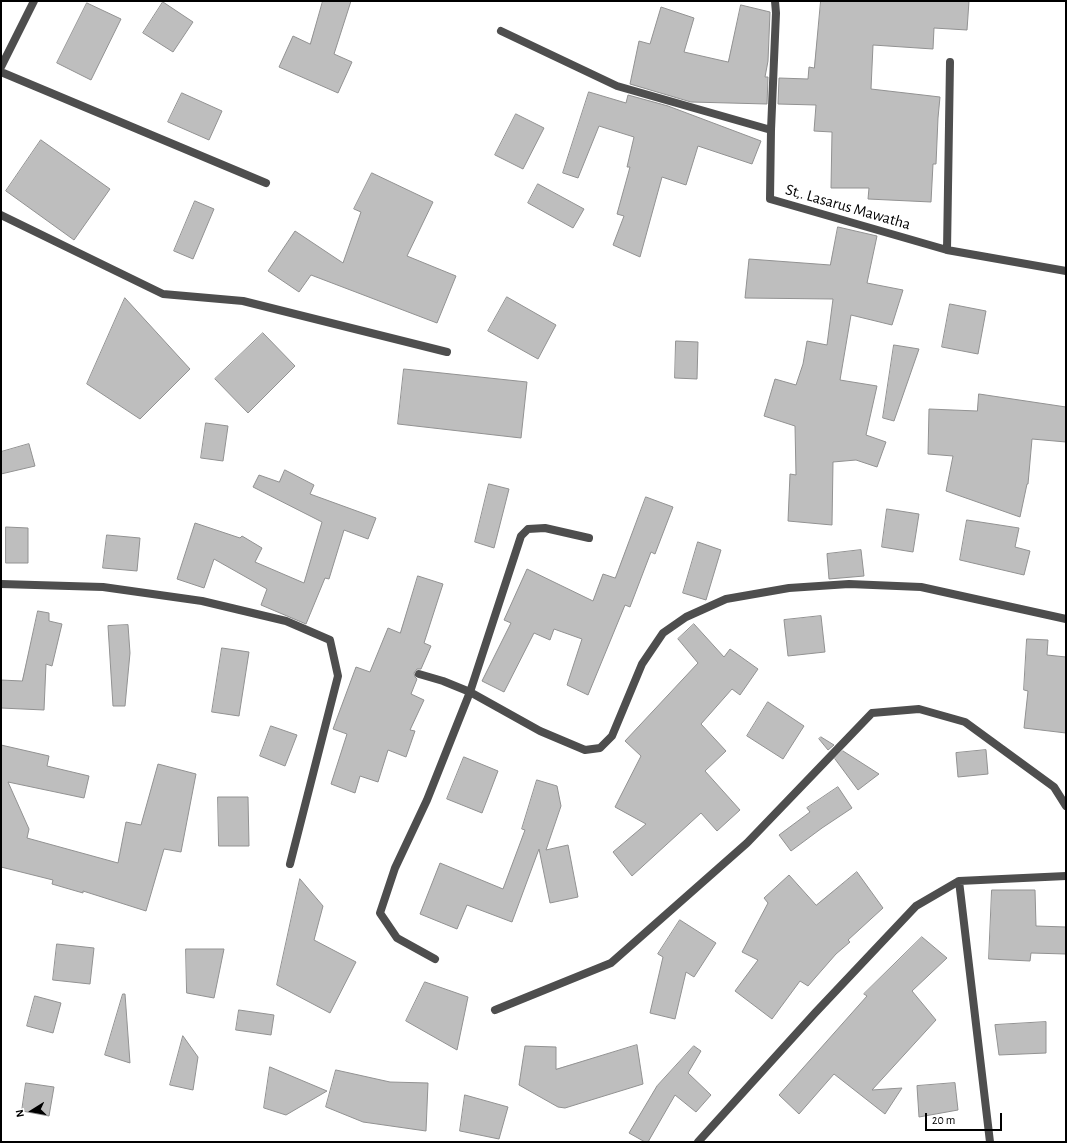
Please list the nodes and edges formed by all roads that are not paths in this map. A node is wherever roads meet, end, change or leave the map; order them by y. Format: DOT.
graph roads {
  1 [pos="34,1"];
  2 [pos="775,1"];
  3 [pos="501,31"];
  4 [pos="950,62"];
  5 [pos="1,67"];
  6 [pos="1,72"];
  7 [pos="771,130"];
  8 [pos="266,183"];
  9 [pos="1,215"];
  10 [pos="947,250"];
  11 [pos="1066,271"];
  12 [pos="447,352"];
  13 [pos="589,538"];
  14 [pos="1,584"];
  15 [pos="1066,619"];
  16 [pos="419,674"];
  17 [pos="470,692"];
  18 [pos="1066,806"];
  19 [pos="290,864"];
  20 [pos="1066,876"];
  21 [pos="958,881"];
  22 [pos="435,959"];
  23 [pos="495,1010"];
  24 [pos="698,1142"];
  25 [pos="990,1142"];
  1 -- 5 [label="street"];
  2 -- 7 [label="street, St,. Lasarus Mawatha"];
  3 -- 7 [label="street"];
  4 -- 10 [label="street"];
  6 -- 8 [label="street"];
  7 -- 10 [label="street, St,. Lasarus Mawatha"];
  9 -- 12 [label="street"];
  10 -- 11 [label="street, St,. Lasarus Mawatha"];
  13 -- 17 [label="street"];
  14 -- 19 [label="street"];
  15 -- 17 [label="street"];
  16 -- 17 [label="street"];
  17 -- 22 [label="street"];
  18 -- 23 [label="street"];
  20 -- 21 [label="street"];
  21 -- 24 [label="street"];
  21 -- 25 [label="street"];
}
